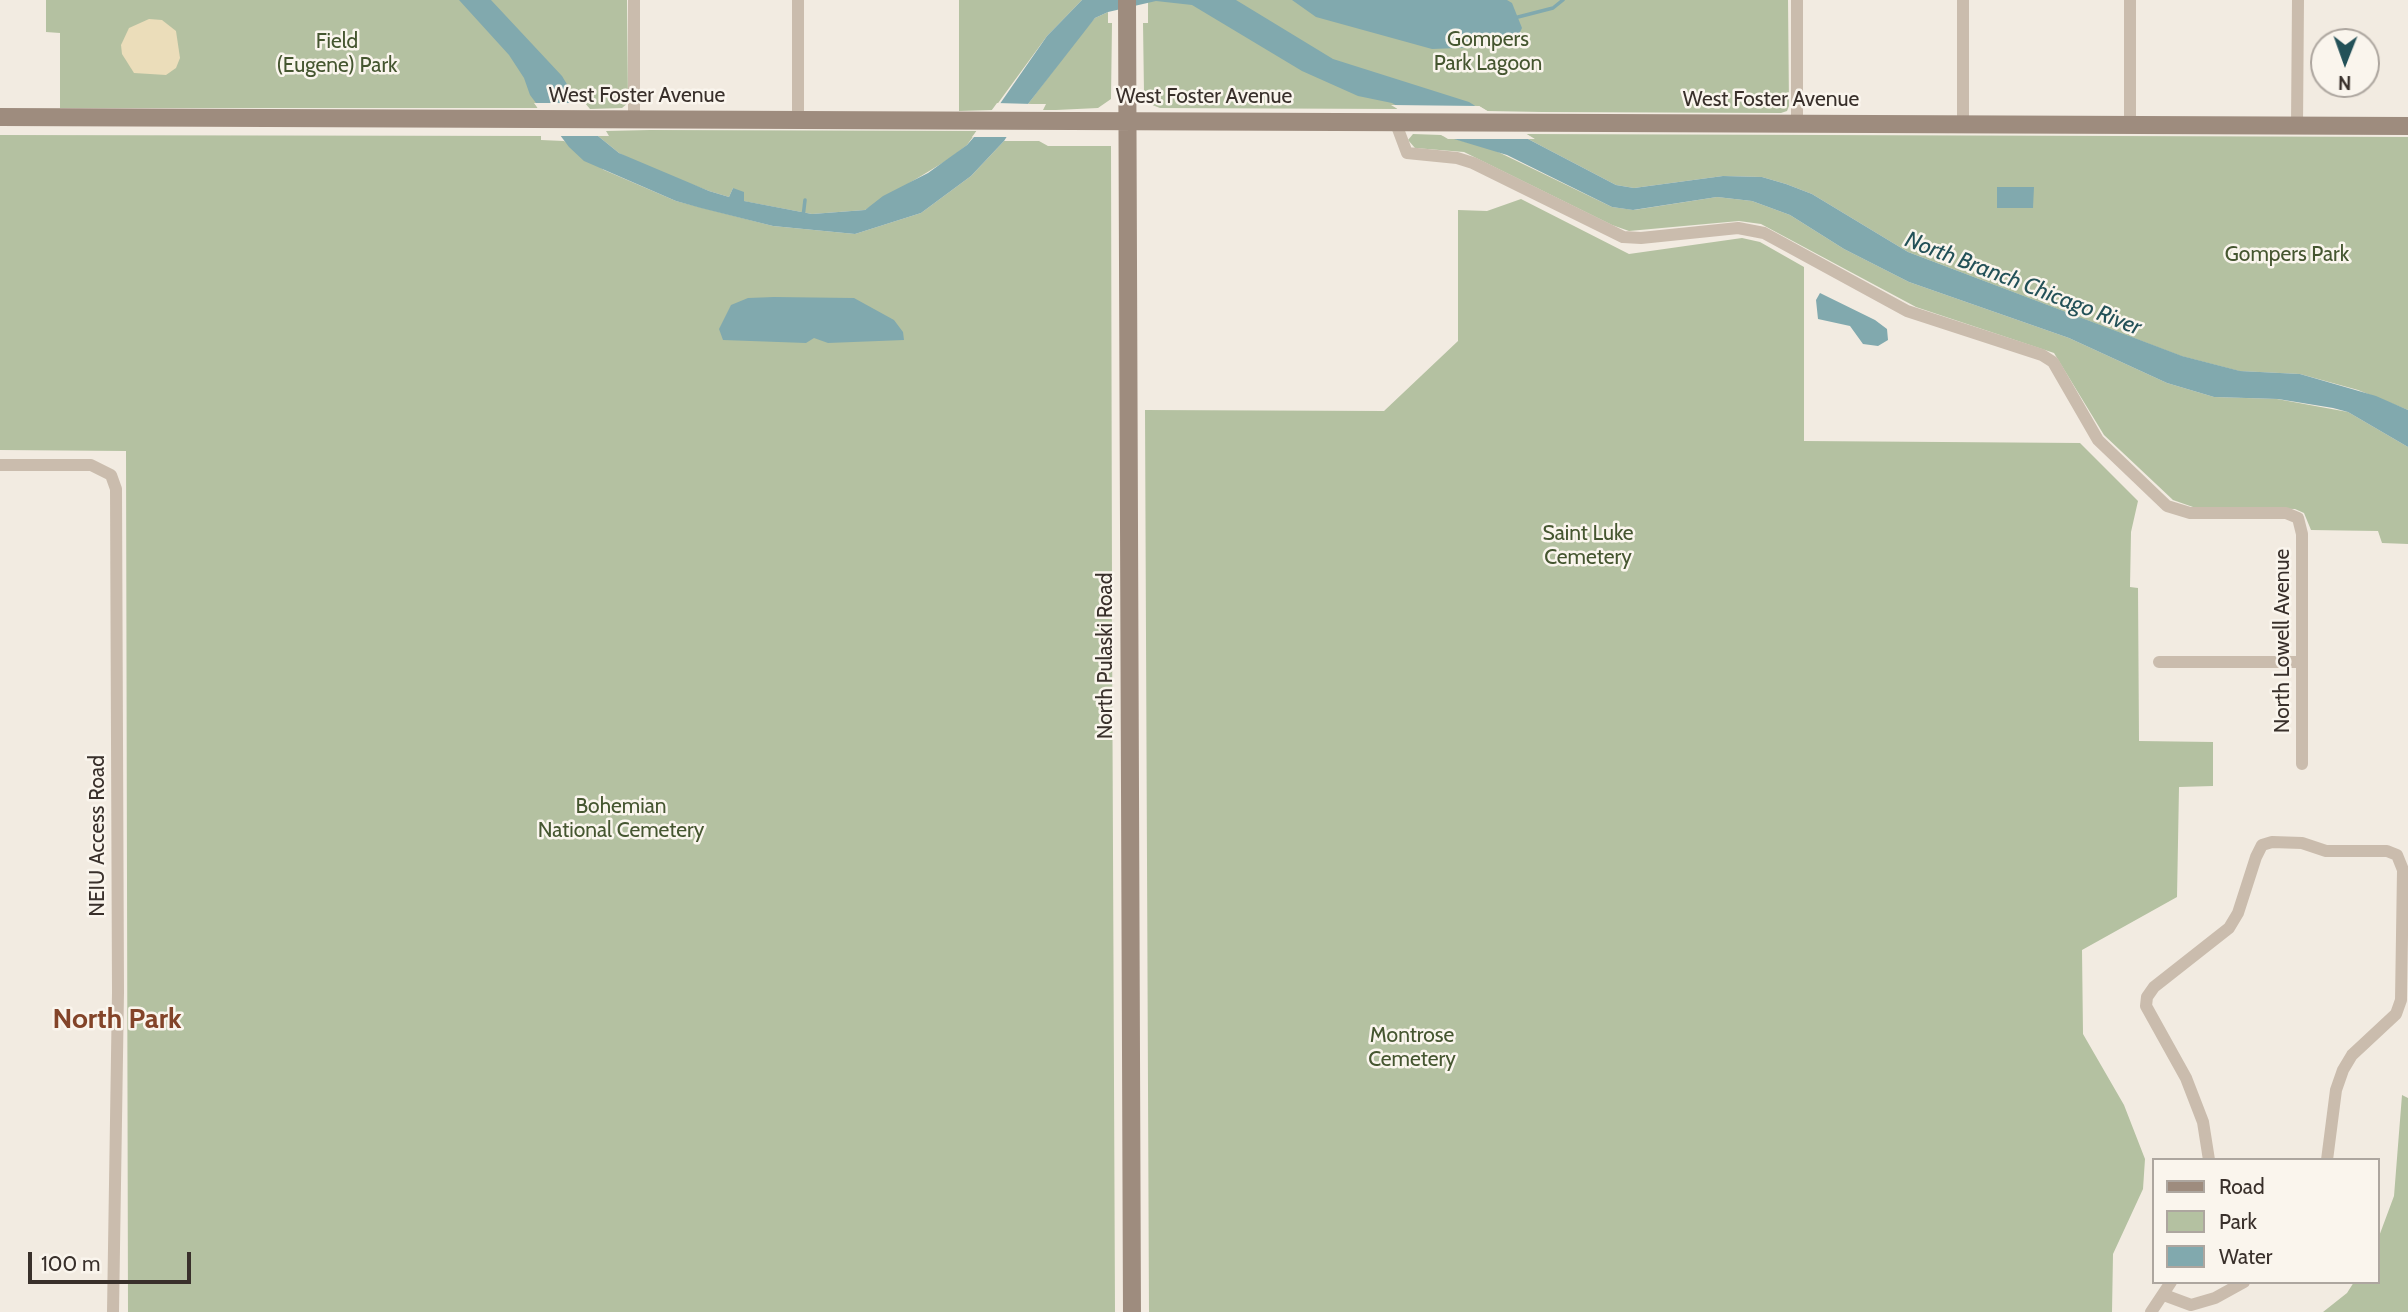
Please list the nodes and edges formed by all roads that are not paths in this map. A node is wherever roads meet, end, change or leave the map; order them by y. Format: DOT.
graph roads {
  1 [pos="634,0"];
  2 [pos="798,0"];
  3 [pos="1127,0"];
  4 [pos="1797,0"];
  5 [pos="1963,0"];
  6 [pos="2130,0"];
  7 [pos="2298,0"];
  8 [pos="0,117"];
  9 [pos="798,118"];
  10 [pos="634,119"];
  11 [pos="1128,119"];
  12 [pos="1395,121"];
  13 [pos="1797,123"];
  14 [pos="1963,124"];
  15 [pos="2130,124"];
  16 [pos="2297,125"];
  17 [pos="2408,126"];
  18 [pos="0,465"];
  19 [pos="2159,662"];
  20 [pos="2301,662"];
  21 [pos="2302,764"];
  22 [pos="2209,1158"];
  23 [pos="2327,1158"];
  24 [pos="2170,1284"];
  25 [pos="2240,1284"];
  26 [pos="2164,1295"];
  27 [pos="113,1312"];
  28 [pos="1132,1312"];
  29 [pos="2151,1312"];
  1 -- 10 [label="street"];
  2 -- 9 [label="street"];
  3 -- 11 [label="main road, North Pulaski Road"];
  4 -- 13 [label="street"];
  5 -- 14 [label="street"];
  6 -- 15 [label="street"];
  7 -- 16 [label="street"];
  8 -- 10 [label="main road, West Foster Avenue"];
  9 -- 10 [label="main road, West Foster Avenue"];
  9 -- 11 [label="main road, West Foster Avenue"];
  11 -- 12 [label="main road, West Foster Avenue"];
  11 -- 28 [label="main road, North Pulaski Road"];
  12 -- 13 [label="main road, West Foster Avenue"];
  12 -- 20 [label="street, North Lowell Avenue"];
  13 -- 14 [label="main road, West Foster Avenue"];
  14 -- 15 [label="main road, West Foster Avenue"];
  15 -- 16 [label="main road, West Foster Avenue"];
  16 -- 17 [label="main road, West Foster Avenue"];
  18 -- 27 [label="street, NEIU Access Road"];
  19 -- 20 [label="street"];
  20 -- 21 [label="street, North Lowell Avenue"];
  22 -- 23 [label="street"];
  24 -- 26 [label="street"];
  25 -- 26 [label="street"];
  26 -- 29 [label="street"];
}
